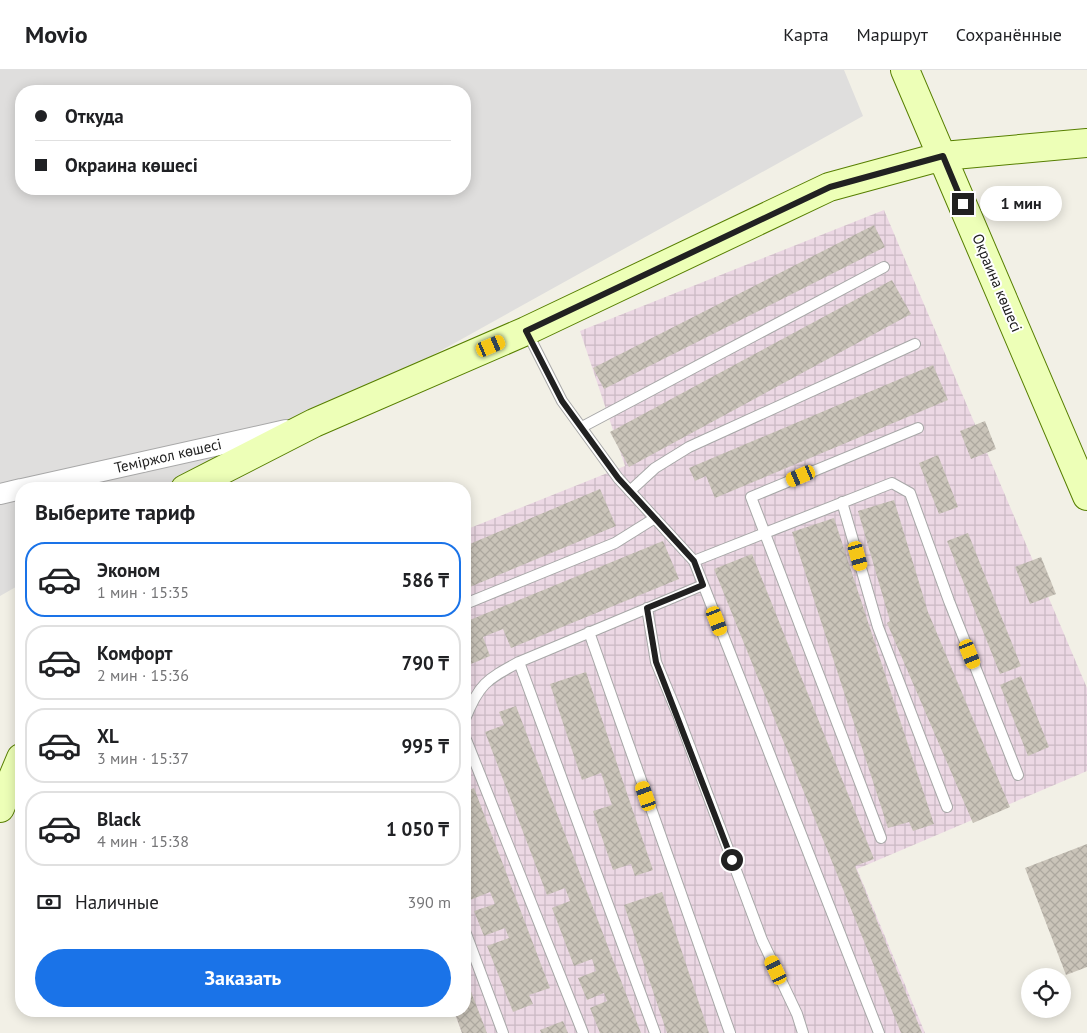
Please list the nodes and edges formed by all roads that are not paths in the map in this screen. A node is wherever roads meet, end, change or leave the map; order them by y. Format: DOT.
graph roads {
  1 [pos="905,70"];
  2 [pos="1087,143"];
  3 [pos="943,156"];
  4 [pos="884,267"];
  5 [pos="526,331"];
  6 [pos="916,344"];
  7 [pos="314,423"];
  8 [pos="582,427"];
  9 [pos="918,428"];
  10 [pos="53,482"];
  11 [pos="199,482"];
  12 [pos="15,491"];
  13 [pos="630,491"];
  14 [pos="0,494"];
  15 [pos="1087,496"];
  16 [pos="842,502"];
  17 [pos="655,518"];
  18 [pos="765,533"];
  19 [pos="694,561"];
  20 [pos="703,585"];
  21 [pos="471,602"];
  22 [pos="647,608"];
  23 [pos="589,632"];
  24 [pos="520,662"];
  25 [pos="471,703"];
  26 [pos="471,752"];
  27 [pos="15,772"];
  28 [pos="1018,776"];
  29 [pos="947,807"];
  30 [pos="0,808"];
  31 [pos="882,838"];
  32 [pos="471,947"];
  33 [pos="503,1033"];
  34 [pos="583,1033"];
  35 [pos="656,1033"];
  36 [pos="730,1033"];
  37 [pos="803,1033"];
  38 [pos="879,1033"];
  1 -- 3 [label="main road, Окраина көшесі"];
  2 -- 3 [label="main road"];
  3 -- 5 [label="main road"];
  3 -- 15 [label="main road, Окраина көшесі"];
  4 -- 8 [label="lane"];
  5 -- 7 [label="main road"];
  5 -- 8 [label="lane"];
  6 -- 13 [label="lane"];
  7 -- 10 [label="street, Теміржол көшесі"];
  7 -- 11 [label="main road"];
  8 -- 13 [label="lane"];
  9 -- 18 [label="lane"];
  12 -- 14 [label="street, Теміржол көшесі"];
  13 -- 17 [label="lane"];
  16 -- 18 [label="lane"];
  16 -- 28 [label="lane"];
  16 -- 29 [label="lane"];
  17 -- 19 [label="lane"];
  17 -- 21 [label="lane"];
  18 -- 19 [label="lane"];
  18 -- 31 [label="lane"];
  19 -- 20 [label="lane"];
  20 -- 22 [label="lane"];
  20 -- 38 [label="lane"];
  22 -- 23 [label="lane"];
  22 -- 37 [label="lane"];
  23 -- 24 [label="lane"];
  23 -- 36 [label="lane"];
  24 -- 25 [label="lane"];
  24 -- 35 [label="lane"];
  26 -- 34 [label="lane"];
  27 -- 30 [label="main road"];
  32 -- 33 [label="lane"];
}
